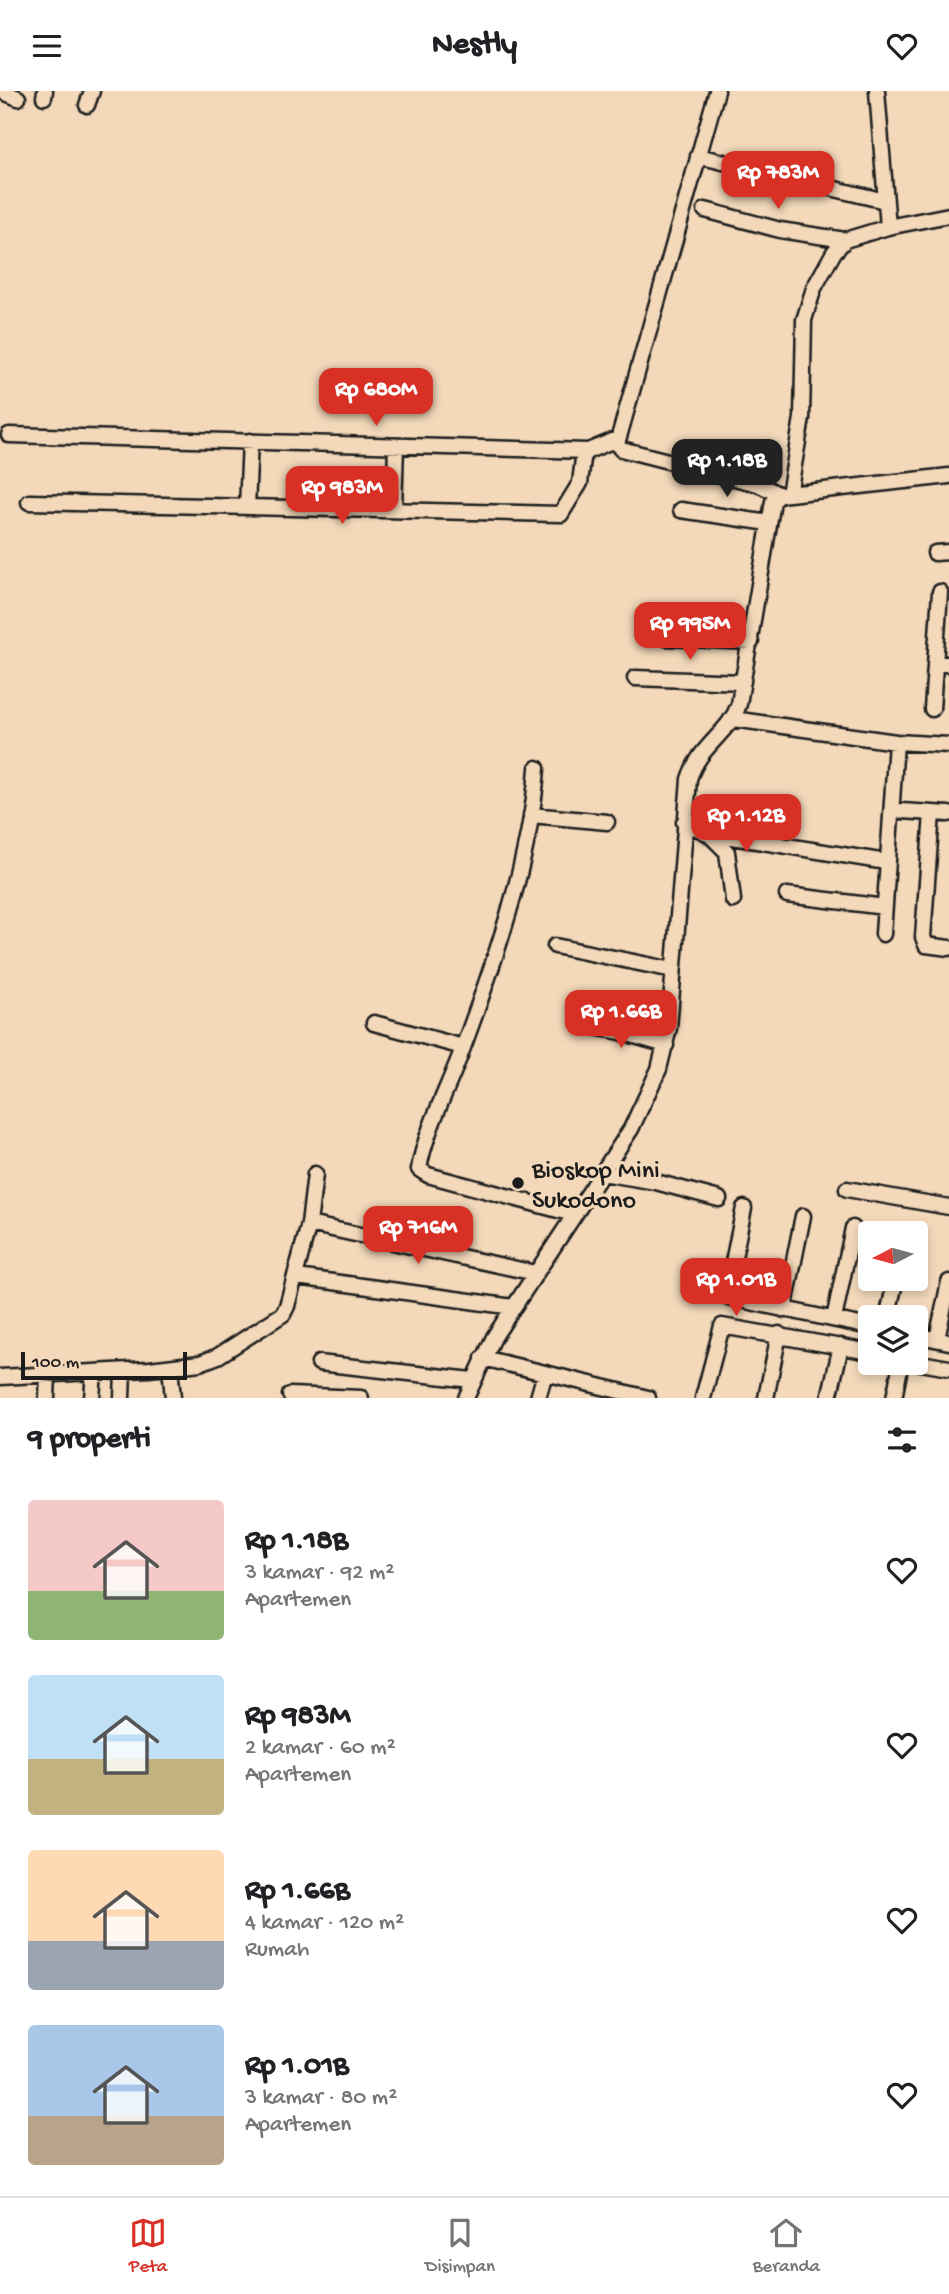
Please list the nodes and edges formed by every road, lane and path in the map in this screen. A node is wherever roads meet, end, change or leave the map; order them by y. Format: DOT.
graph roads {
  1 [pos="1,91"];
  2 [pos="717,91"];
  3 [pos="877,91"];
  4 [pos="18,98"];
  5 [pos="698,156"];
  6 [pos="885,201"];
  7 [pos="705,210"];
  8 [pos="949,215"];
  9 [pos="888,227"];
  10 [pos="845,240"];
  11 [pos="9,435"];
  12 [pos="617,439"];
  13 [pos="250,441"];
  14 [pos="396,446"];
  15 [pos="584,451"];
  16 [pos="949,476"];
  17 [pos="785,495"];
  18 [pos="29,502"];
  19 [pos="247,507"];
  20 [pos="394,510"];
  21 [pos="681,510"];
  22 [pos="769,523"];
  23 [pos="940,592"];
  24 [pos="666,638"];
  25 [pos="751,642"];
  26 [pos="943,649"];
  27 [pos="942,664"];
  28 [pos="635,678"];
  29 [pos="743,682"];
  30 [pos="932,709"];
  31 [pos="736,713"];
  32 [pos="896,742"];
  33 [pos="949,745"];
  34 [pos="537,768"];
  35 [pos="901,811"];
  36 [pos="932,813"];
  37 [pos="949,814"];
  38 [pos="531,815"];
  39 [pos="607,822"];
  40 [pos="684,822"];
  41 [pos="708,833"];
  42 [pos="880,861"];
  43 [pos="787,895"];
  44 [pos="733,900"];
  45 [pos="885,907"];
  46 [pos="883,934"];
  47 [pos="555,946"];
  48 [pos="949,948"];
  49 [pos="673,970"];
  50 [pos="374,1023"];
  51 [pos="583,1025"];
  52 [pos="666,1045"];
  53 [pos="463,1047"];
  54 [pos="602,1173"];
  55 [pos="315,1174"];
  56 [pos="847,1189"];
  57 [pos="719,1199"];
  58 [pos="949,1206"];
  59 [pos="744,1208"];
  60 [pos="573,1214"];
  61 [pos="803,1216"];
  62 [pos="309,1224"];
  63 [pos="853,1228"];
  64 [pos="535,1273"];
  65 [pos="297,1277"];
  66 [pos="949,1282"];
  67 [pos="513,1307"];
  68 [pos="784,1310"];
  69 [pos="834,1319"];
  70 [pos="858,1324"];
  71 [pos="779,1334"];
  72 [pos="943,1341"];
  73 [pos="841,1346"];
  74 [pos="858,1350"];
  75 [pos="483,1358"];
  76 [pos="319,1363"];
  77 [pos="928,1364"];
  78 [pos="170,1367"];
  79 [pos="949,1368"];
  80 [pos="123,1371"];
  81 [pos="94,1372"];
  82 [pos="545,1373"];
  83 [pos="48,1375"];
  84 [pos="899,1375"];
  85 [pos="0,1377"];
  86 [pos="472,1380"];
  87 [pos="598,1392"];
  88 [pos="290,1395"];
  89 [pos="47,1398"];
  90 [pos="92,1398"];
  91 [pos="122,1398"];
  92 [pos="173,1398"];
  93 [pos="361,1398"];
  94 [pos="466,1398"];
  95 [pos="538,1398"];
  96 [pos="648,1398"];
  97 [pos="704,1398"];
  98 [pos="766,1398"];
  99 [pos="829,1398"];
  100 [pos="894,1398"];
  1 -- 4 [label="street"];
  2 -- 5 [label="street"];
  3 -- 6 [label="street"];
  5 -- 6 [label="street"];
  5 -- 12 [label="street"];
  6 -- 9 [label="street"];
  7 -- 10 [label="street"];
  8 -- 9 [label="street"];
  9 -- 10 [label="street"];
  10 -- 17 [label="street"];
  11 -- 13 [label="street"];
  12 -- 15 [label="street"];
  12 -- 17 [label="street"];
  13 -- 14 [label="street"];
  13 -- 19 [label="street"];
  14 -- 15 [label="street"];
  14 -- 20 [label="street"];
  15 -- 20 [label="street"];
  16 -- 17 [label="street"];
  17 -- 22 [label="street"];
  18 -- 19 [label="street"];
  19 -- 20 [label="street"];
  21 -- 22 [label="street"];
  22 -- 25 [label="street"];
  23 -- 26 [label="street"];
  24 -- 25 [label="street"];
  25 -- 29 [label="street"];
  26 -- 27 [label="street"];
  27 -- 30 [label="street"];
  28 -- 29 [label="street"];
  29 -- 31 [label="street"];
  31 -- 32 [label="street"];
  31 -- 40 [label="street"];
  32 -- 33 [label="street"];
  32 -- 45 [label="street"];
  34 -- 38 [label="street"];
  35 -- 36 [label="street"];
  36 -- 37 [label="street"];
  36 -- 48 [label="street"];
  38 -- 39 [label="street"];
  38 -- 53 [label="street"];
  40 -- 41 [label="street"];
  40 -- 49 [label="street"];
  41 -- 42 [label="street"];
  41 -- 44 [label="street"];
  43 -- 45 [label="street"];
  45 -- 46 [label="street"];
  47 -- 49 [label="street"];
  49 -- 52 [label="street"];
  50 -- 53 [label="street"];
  51 -- 52 [label="street"];
  52 -- 54 [label="street"];
  53 -- 60 [label="street"];
  54 -- 57 [label="street"];
  54 -- 60 [label="street"];
  55 -- 62 [label="street"];
  56 -- 58 [label="street"];
  59 -- 68 [label="street"];
  60 -- 64 [label="street"];
  61 -- 68 [label="street"];
  62 -- 64 [label="street"];
  62 -- 65 [label="street"];
  63 -- 69 [label="street"];
  64 -- 67 [label="street"];
  65 -- 67 [label="street"];
  65 -- 78 [label="street"];
  66 -- 72 [label="street"];
  67 -- 75 [label="street"];
  68 -- 69 [label="street"];
  69 -- 70 [label="street"];
  71 -- 73 [label="street"];
  71 -- 97 [label="street"];
  71 -- 98 [label="street"];
  73 -- 74 [label="street"];
  73 -- 99 [label="street"];
  75 -- 82 [label="street"];
  75 -- 86 [label="street"];
  76 -- 86 [label="street"];
  77 -- 79 [label="street"];
  78 -- 80 [label="street"];
  78 -- 92 [label="street"];
  80 -- 81 [label="street"];
  80 -- 91 [label="street"];
  81 -- 83 [label="street"];
  81 -- 90 [label="street"];
  82 -- 87 [label="street"];
  82 -- 95 [label="street"];
  83 -- 85 [label="street"];
  83 -- 89 [label="street"];
  84 -- 100 [label="street"];
  86 -- 94 [label="street"];
  87 -- 96 [label="street"];
  88 -- 93 [label="street"];
}
